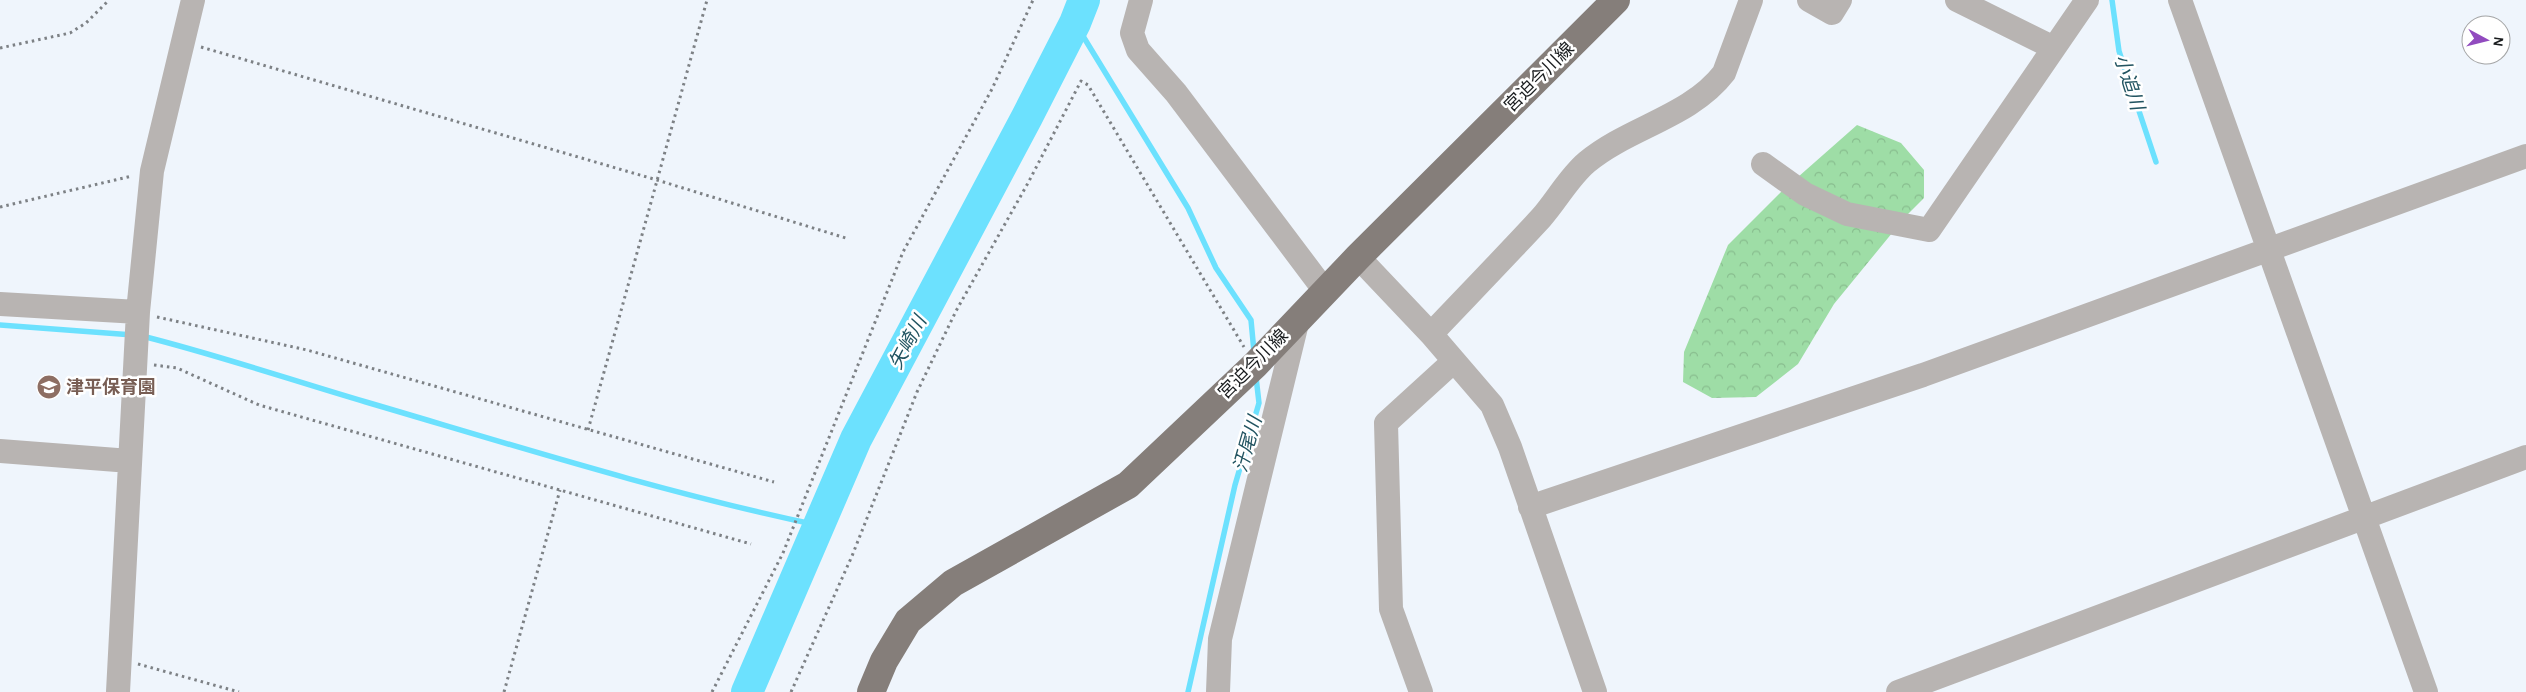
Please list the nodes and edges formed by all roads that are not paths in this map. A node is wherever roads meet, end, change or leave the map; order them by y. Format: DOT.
graph roads {
  1 [pos="193,0"];
  2 [pos="1142,0"];
  3 [pos="1616,0"];
  4 [pos="1751,0"];
  5 [pos="1809,0"];
  6 [pos="1840,0"];
  7 [pos="1957,0"];
  8 [pos="2087,0"];
  9 [pos="2180,0"];
  10 [pos="2054,48"];
  11 [pos="2526,156"];
  12 [pos="1763,164"];
  13 [pos="2269,250"];
  14 [pos="1358,257"];
  15 [pos="1325,291"];
  16 [pos="0,304"];
  17 [pos="138,312"];
  18 [pos="1298,319"];
  19 [pos="1431,334"];
  20 [pos="1454,361"];
  21 [pos="0,451"];
  22 [pos="2526,457"];
  23 [pos="130,461"];
  24 [pos="1530,507"];
  25 [pos="2364,518"];
  26 [pos="118,692"];
  27 [pos="871,692"];
  28 [pos="1218,692"];
  29 [pos="1421,692"];
  30 [pos="1595,692"];
  31 [pos="1898,692"];
  32 [pos="2426,692"];
  1 -- 17 [label="street"];
  2 -- 15 [label="street"];
  3 -- 14 [label="main road, 宮迫今川線"];
  4 -- 19 [label="street"];
  5 -- 6 [label="street"];
  7 -- 10 [label="street"];
  8 -- 10 [label="street"];
  9 -- 13 [label="street"];
  10 -- 12 [label="street"];
  11 -- 13 [label="street"];
  13 -- 24 [label="street"];
  13 -- 25 [label="street"];
  14 -- 15 [label="main road, 宮迫今川線"];
  14 -- 19 [label="street"];
  15 -- 18 [label="main road, 宮迫今川線"];
  16 -- 17 [label="street"];
  17 -- 23 [label="street"];
  18 -- 27 [label="main road, 宮迫今川線"];
  18 -- 28 [label="street"];
  19 -- 20 [label="street"];
  20 -- 24 [label="street"];
  20 -- 29 [label="street"];
  21 -- 23 [label="street"];
  22 -- 25 [label="street"];
  23 -- 26 [label="street"];
  24 -- 30 [label="street"];
  25 -- 31 [label="street"];
  25 -- 32 [label="street"];
}
